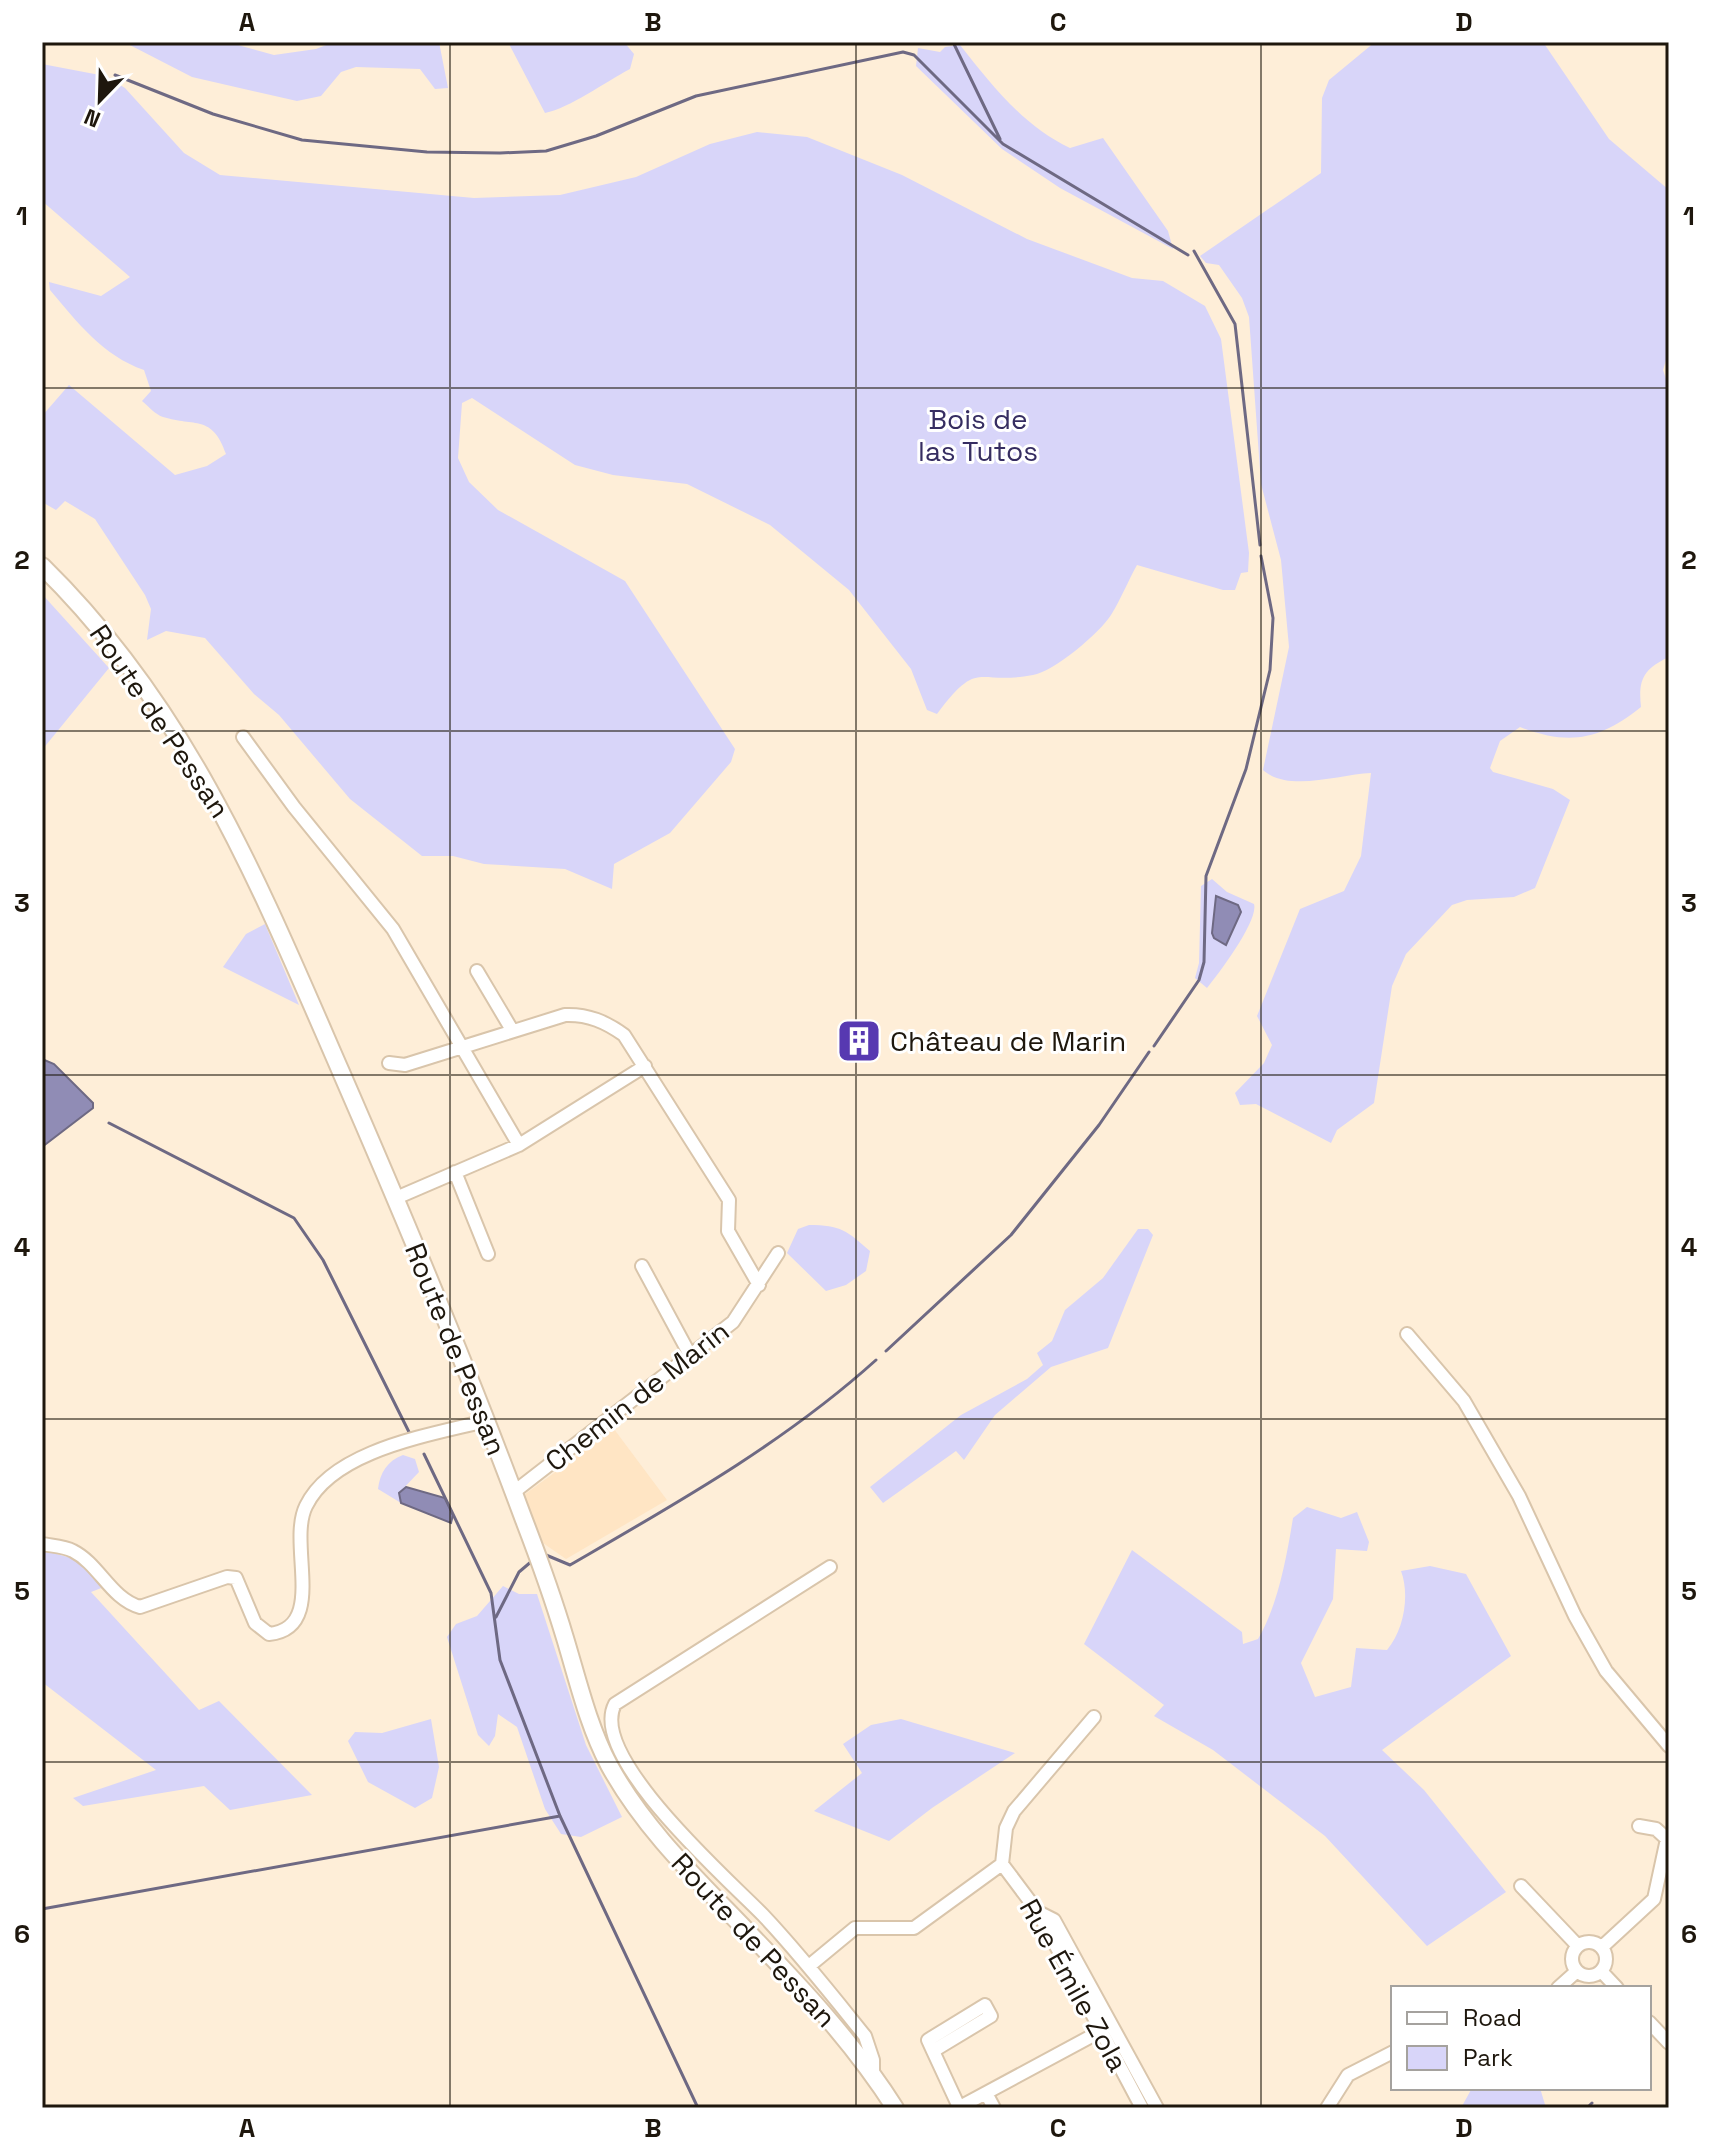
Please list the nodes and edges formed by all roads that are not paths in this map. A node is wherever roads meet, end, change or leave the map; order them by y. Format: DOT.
graph roads {
  1 [pos="42,566"];
  2 [pos="243,737"];
  3 [pos="477,971"];
  4 [pos="512,1030"];
  5 [pos="463,1046"];
  6 [pos="389,1063"];
  7 [pos="645,1066"];
  8 [pos="519,1145"];
  9 [pos="455,1172"];
  10 [pos="396,1198"];
  11 [pos="778,1253"];
  12 [pos="488,1254"];
  13 [pos="642,1266"];
  14 [pos="759,1285"];
  15 [pos="1407,1334"];
  16 [pos="690,1355"];
  17 [pos="485,1421"];
  18 [pos="514,1492"];
  19 [pos="42,1544"];
  20 [pos="830,1567"];
  21 [pos="1094,1717"];
  22 [pos="1669,1746"];
  23 [pos="1639,1826"];
  24 [pos="1002,1864"];
  25 [pos="1521,1886"];
  26 [pos="1038,1912"];
  27 [pos="763,1916"];
  28 [pos="747,1931"];
  29 [pos="1578,1946"];
  30 [pos="1602,1947"];
  31 [pos="809,1966"];
  32 [pos="1577,1971"];
  33 [pos="1601,1971"];
  34 [pos="1560,1986"];
  35 [pos="1615,1986"];
  36 [pos="1651,2024"];
  37 [pos="1101,2031"];
  38 [pos="1669,2043"];
  39 [pos="933,2051"];
  40 [pos="1391,2053"];
  41 [pos="873,2074"];
  42 [pos="986,2093"];
  43 [pos="895,2108"];
  44 [pos="958,2108"];
  45 [pos="994,2108"];
  46 [pos="1142,2108"];
  47 [pos="1157,2108"];
  48 [pos="1327,2108"];
  1 -- 10 [label="main road, Route de Pessan"];
  2 -- 5 [label="street"];
  3 -- 4 [label="street"];
  4 -- 5 [label="street"];
  4 -- 7 [label="street"];
  5 -- 6 [label="street"];
  5 -- 8 [label="street"];
  7 -- 8 [label="street"];
  7 -- 14 [label="street"];
  8 -- 9 [label="street"];
  9 -- 10 [label="street"];
  9 -- 12 [label="street"];
  10 -- 17 [label="main road, Route de Pessan"];
  11 -- 14 [label="street, Chemin de Marin"];
  13 -- 16 [label="street"];
  14 -- 16 [label="street, Chemin de Marin"];
  15 -- 22 [label="street"];
  16 -- 18 [label="street, Chemin de Marin"];
  17 -- 18 [label="main road, Route de Pessan"];
  17 -- 19 [label="street"];
  18 -- 28 [label="main road, Route de Pessan"];
  20 -- 27 [label="street"];
  21 -- 24 [label="street"];
  23 -- 30 [label="street"];
  24 -- 26 [label="street, Rue Émile Zola"];
  24 -- 31 [label="street"];
  25 -- 29 [label="street"];
  26 -- 37 [label="street, Rue Émile Zola"];
  26 -- 47 [label="street"];
  27 -- 28 [label="street"];
  27 -- 31 [label="street"];
  28 -- 41 [label="main road, Route de Pessan"];
  29 -- 30 [label="street"];
  29 -- 32 [label="street"];
  30 -- 33 [label="street"];
  31 -- 41 [label="street"];
  32 -- 33 [label="street"];
  32 -- 34 [label="street"];
  33 -- 35 [label="street"];
  36 -- 38 [label="street"];
  37 -- 42 [label="street"];
  37 -- 46 [label="street, Rue Émile Zola"];
  39 -- 39 [label="street"];
  39 -- 44 [label="street"];
  40 -- 48 [label="street"];
  41 -- 43 [label="main road, Route de Pessan"];
  42 -- 44 [label="street"];
  42 -- 45 [label="street"];
}
